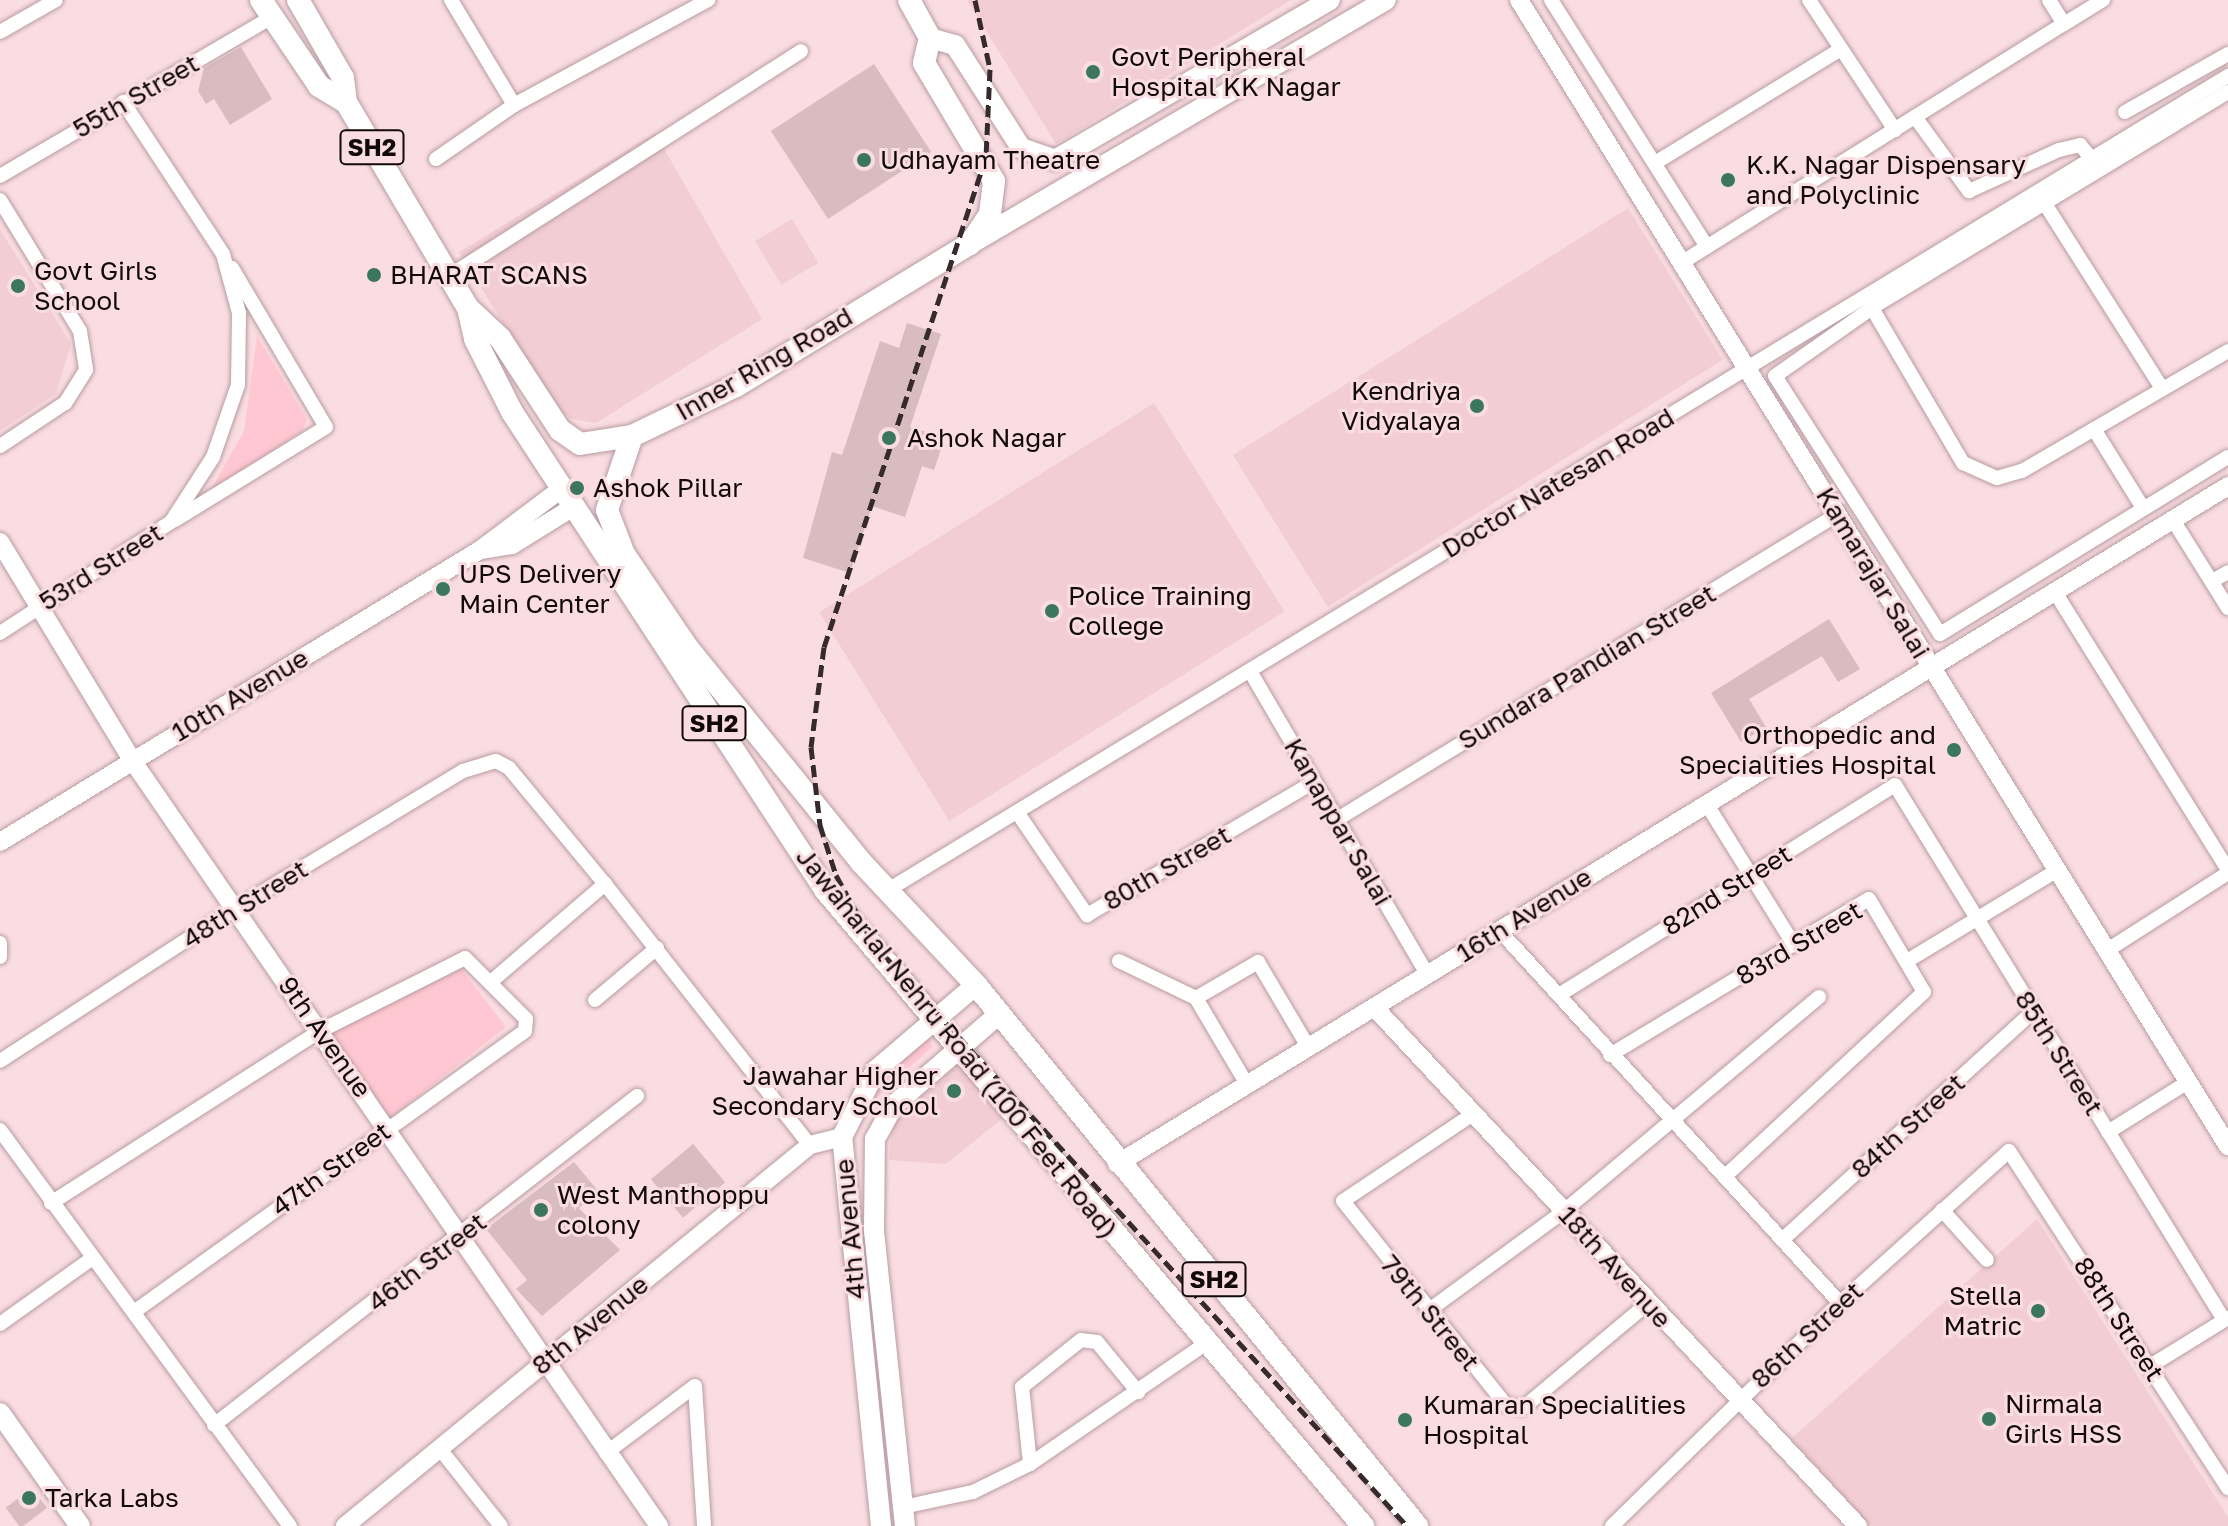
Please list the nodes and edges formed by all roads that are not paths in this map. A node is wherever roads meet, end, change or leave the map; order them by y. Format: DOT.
graph roads {
  1 [pos="56,0"];
  2 [pos="298,0"];
  3 [pos="451,0"];
  4 [pos="708,0"];
  5 [pos="909,0"];
  6 [pos="1330,0"];
  7 [pos="1386,0"];
  8 [pos="1519,0"];
  9 [pos="1551,0"];
  10 [pos="1809,0"];
  11 [pos="2049,0"];
  12 [pos="2103,0"];
  13 [pos="267,9"];
  14 [pos="2064,24"];
  15 [pos="0,32"];
  16 [pos="930,38"];
  17 [pos="1841,49"];
  18 [pos="801,51"];
  19 [pos="2228,54"];
  20 [pos="1216,68"];
  21 [pos="2228,76"];
  22 [pos="2228,92"];
  23 [pos="1229,93"];
  24 [pos="123,102"];
  25 [pos="346,102"];
  26 [pos="514,105"];
  27 [pos="2125,112"];
  28 [pos="1915,117"];
  29 [pos="1895,130"];
  30 [pos="436,159"];
  31 [pos="2092,159"];
  32 [pos="1655,163"];
  33 [pos="0,176"];
  34 [pos="2042,198"];
  35 [pos="0,200"];
  36 [pos="970,244"];
  37 [pos="1707,247"];
  38 [pos="223,254"];
  39 [pos="1681,263"];
  40 [pos="448,277"];
  41 [pos="468,308"];
  42 [pos="1872,308"];
  43 [pos="2228,351"];
  44 [pos="1747,368"];
  45 [pos="2162,388"];
  46 [pos="512,412"];
  47 [pos="2094,429"];
  48 [pos="632,436"];
  49 [pos="0,446"];
  50 [pos="2228,457"];
  51 [pos="2228,486"];
  52 [pos="566,499"];
  53 [pos="2143,508"];
  54 [pos="1838,514"];
  55 [pos="2173,520"];
  56 [pos="171,522"];
  57 [pos="0,542"];
  58 [pos="2228,572"];
  59 [pos="2212,581"];
  60 [pos="2055,592"];
  61 [pos="40,606"];
  62 [pos="2228,608"];
  63 [pos="0,633"];
  64 [pos="1930,666"];
  65 [pos="1250,671"];
  66 [pos="132,760"];
  67 [pos="1314,782"];
  68 [pos="1895,785"];
  69 [pos="1706,803"];
  70 [pos="1017,812"];
  71 [pos="1336,820"];
  72 [pos="0,840"];
  73 [pos="2058,870"];
  74 [pos="2228,872"];
  75 [pos="1750,875"];
  76 [pos="605,884"];
  77 [pos="888,890"];
  78 [pos="236,908"];
  79 [pos="1977,918"];
  80 [pos="1499,930"];
  81 [pos="0,943"];
  82 [pos="1794,945"];
  83 [pos="657,948"];
  84 [pos="2106,951"];
  85 [pos="0,957"];
  86 [pos="1119,961"];
  87 [pos="1907,961"];
  88 [pos="1427,974"];
  89 [pos="493,980"];
  90 [pos="976,985"];
  91 [pos="1559,995"];
  92 [pos="1819,997"];
  93 [pos="1196,998"];
  94 [pos="595,1000"];
  95 [pos="1374,1007"];
  96 [pos="2034,1011"];
  97 [pos="999,1014"];
  98 [pos="937,1020"];
  99 [pos="320,1031"];
  100 [pos="1307,1045"];
  101 [pos="959,1047"];
  102 [pos="1610,1055"];
  103 [pos="0,1061"];
  104 [pos="1245,1081"];
  105 [pos="2188,1082"];
  106 [pos="637,1096"];
  107 [pos="1473,1114"];
  108 [pos="1674,1122"];
  109 [pos="388,1127"];
  110 [pos="0,1130"];
  111 [pos="2108,1132"];
  112 [pos="842,1137"];
  113 [pos="810,1145"];
  114 [pos="2228,1146"];
  115 [pos="2009,1151"];
  116 [pos="1117,1164"];
  117 [pos="1724,1177"];
  118 [pos="51,1203"];
  119 [pos="1942,1210"];
  120 [pos="1564,1211"];
  121 [pos="459,1237"];
  122 [pos="1782,1240"];
  123 [pos="91,1259"];
  124 [pos="1987,1260"];
  125 [pos="1840,1303"];
  126 [pos="1647,1304"];
  127 [pos="1428,1311"];
  128 [pos="134,1312"];
  129 [pos="2226,1319"];
  130 [pos="0,1324"];
  131 [pos="1204,1345"];
  132 [pos="545,1363"];
  133 [pos="2150,1366"];
  134 [pos="1138,1392"];
  135 [pos="1739,1399"];
  136 [pos="3,1424"];
  137 [pos="214,1425"];
  138 [pos="440,1449"];
  139 [pos="606,1453"];
  140 [pos="1030,1464"];
  141 [pos="2228,1488"];
  142 [pos="904,1516"];
  143 [pos="1356,1524"];
  144 [pos="80,1526"];
  145 [pos="290,1526"];
  146 [pos="345,1526"];
  147 [pos="501,1526"];
  148 [pos="659,1526"];
  149 [pos="704,1526"];
  150 [pos="881,1526"];
  151 [pos="1417,1526"];
  152 [pos="1612,1526"];
  153 [pos="1858,1526"];
  1 -- 15 [label="street"];
  2 -- 25 [label="main road"];
  3 -- 26 [label="street"];
  4 -- 26 [label="street"];
  5 -- 16 [label="main road"];
  6 -- 20 [label="main road"];
  7 -- 23 [label="main road"];
  8 -- 39 [label="street, Kamarajar Salai"];
  9 -- 32 [label="street"];
  10 -- 17 [label="street"];
  11 -- 14 [label="street"];
  12 -- 14 [label="street"];
  13 -- 24 [label="street, 55th Street"];
  13 -- 25 [label="main road, Inner Ring Road / SH2"];
  14 -- 28 [label="street"];
  16 -- 20 [label="main road"];
  16 -- 36 [label="main road"];
  17 -- 29 [label="street"];
  17 -- 32 [label="street"];
  18 -- 40 [label="street"];
  19 -- 27 [label="street"];
  20 -- 23 [label="main road"];
  21 -- 31 [label="street, Doctor Natesan Road"];
  22 -- 34 [label="street"];
  23 -- 36 [label="main road"];
  24 -- 33 [label="street, 55th Street"];
  24 -- 38 [label="street, 53rd Street"];
  25 -- 40 [label="main road, Inner Ring Road / SH2"];
  26 -- 30 [label="street"];
  28 -- 29 [label="street"];
  28 -- 31 [label="street"];
  29 -- 37 [label="street"];
  31 -- 34 [label="street, Doctor Natesan Road"];
  32 -- 37 [label="street"];
  34 -- 42 [label="street"];
  34 -- 44 [label="street, Doctor Natesan Road"];
  34 -- 45 [label="street"];
  35 -- 49 [label="street"];
  36 -- 48 [label="main road, Inner Ring Road"];
  37 -- 39 [label="street"];
  38 -- 56 [label="street, 53rd Street"];
  38 -- 56 [label="street"];
  39 -- 44 [label="street, Kamarajar Salai"];
  40 -- 41 [label="main road, Inner Ring Road / SH2"];
  41 -- 46 [label="main road, Inner Ring Road / SH2"];
  41 -- 48 [label="main road, Inner Ring Road / SH2"];
  42 -- 47 [label="street"];
  42 -- 53 [label="street"];
  43 -- 45 [label="street"];
  44 -- 54 [label="street, Kamarajar Salai"];
  44 -- 65 [label="street, Doctor Natesan Road"];
  45 -- 47 [label="street"];
  46 -- 52 [label="main road, Jawaharlal Nehru Road (100 Feet Road) / SH2"];
  47 -- 53 [label="street"];
  48 -- 77 [label="main road, Jawaharlal Nehru Road (100 Feet Road) / SH2"];
  50 -- 53 [label="street"];
  51 -- 55 [label="street, 16th Avenue"];
  52 -- 66 [label="street, 10th Avenue"];
  52 -- 98 [label="main road, Jawaharlal Nehru Road (100 Feet Road) / SH2"];
  54 -- 64 [label="street, Kamarajar Salai"];
  54 -- 71 [label="street, Sundara Pandian Street"];
  55 -- 59 [label="street"];
  55 -- 60 [label="street, 16th Avenue"];
  56 -- 61 [label="street, 53rd Street"];
  57 -- 61 [label="street, 9th Avenue"];
  58 -- 59 [label="street"];
  59 -- 62 [label="street"];
  60 -- 64 [label="street, 16th Avenue"];
  60 -- 74 [label="street"];
  61 -- 63 [label="street, 53rd Street"];
  61 -- 66 [label="street, 9th Avenue"];
  64 -- 69 [label="street, 16th Avenue"];
  64 -- 73 [label="street, Kamarajar Salai"];
  65 -- 67 [label="street, Kanappar Salai"];
  65 -- 70 [label="street, Doctor Natesan Road"];
  66 -- 72 [label="street, 10th Avenue"];
  66 -- 78 [label="street, 9th Avenue"];
  67 -- 70 [label="street, 80th Street"];
  67 -- 71 [label="street, Kanappar Salai"];
  68 -- 75 [label="street, 82nd Street"];
  68 -- 79 [label="street, 85th Street"];
  69 -- 75 [label="street"];
  69 -- 80 [label="street, 16th Avenue"];
  70 -- 77 [label="street, Doctor Natesan Road"];
  71 -- 88 [label="street, Kanappar Salai"];
  73 -- 79 [label="street"];
  73 -- 84 [label="street, Kamarajar Salai"];
  74 -- 84 [label="street"];
  75 -- 82 [label="street"];
  75 -- 91 [label="street, 82nd Street"];
  76 -- 78 [label="street, 48th Street"];
  76 -- 83 [label="street"];
  76 -- 89 [label="street"];
  77 -- 90 [label="main road, Jawaharlal Nehru Road (100 Feet Road) / SH2"];
  78 -- 99 [label="street, 9th Avenue"];
  78 -- 103 [label="street, 48th Street"];
  79 -- 87 [label="street"];
  79 -- 96 [label="street, 85th Street"];
  80 -- 88 [label="street, 16th Avenue"];
  80 -- 91 [label="street"];
  81 -- 85 [label="street"];
  82 -- 87 [label="street, 83rd Street"];
  82 -- 102 [label="street, 83rd Street"];
  83 -- 94 [label="street"];
  83 -- 113 [label="street"];
  84 -- 105 [label="street, Kamarajar Salai"];
  86 -- 93 [label="street"];
  87 -- 117 [label="street, 83rd Street"];
  88 -- 95 [label="street, 16th Avenue"];
  89 -- 99 [label="street"];
  89 -- 109 [label="street, 47th Street"];
  90 -- 97 [label="main road, Jawaharlal Nehru Road (100 Feet Road) / SH2"];
  90 -- 98 [label="main road, 4th Avenue"];
  91 -- 102 [label="street"];
  92 -- 108 [label="street"];
  93 -- 100 [label="street"];
  93 -- 104 [label="street"];
  95 -- 100 [label="street, 16th Avenue"];
  95 -- 107 [label="street, 18th Avenue"];
  96 -- 111 [label="street, 85th Street"];
  96 -- 122 [label="street, 84th Street"];
  97 -- 101 [label="main road"];
  97 -- 116 [label="main road, Jawaharlal Nehru Road (100 Feet Road) / SH2"];
  98 -- 101 [label="main road, Jawaharlal Nehru Road (100 Feet Road) / SH2"];
  98 -- 112 [label="main road, 4th Avenue"];
  99 -- 109 [label="street, 9th Avenue"];
  99 -- 118 [label="street"];
  100 -- 104 [label="street, 16th Avenue"];
  101 -- 131 [label="main road, Jawaharlal Nehru Road (100 Feet Road) / SH2"];
  101 -- 142 [label="main road"];
  102 -- 108 [label="street"];
  104 -- 116 [label="street, 16th Avenue"];
  105 -- 111 [label="street"];
  105 -- 114 [label="street, Kamarajar Salai"];
  106 -- 121 [label="street, 46th Street"];
  107 -- 120 [label="street, 18th Avenue"];
  107 -- 127 [label="street, 79th Street"];
  108 -- 117 [label="street"];
  108 -- 120 [label="street"];
  109 -- 121 [label="street, 9th Avenue"];
  109 -- 128 [label="street, 47th Street"];
  110 -- 118 [label="street"];
  111 -- 129 [label="street, 85th Street"];
  112 -- 113 [label="street, 8th Avenue"];
  112 -- 150 [label="main road, 4th Avenue"];
  113 -- 132 [label="street, 8th Avenue"];
  115 -- 119 [label="street, 86th Street"];
  115 -- 133 [label="street, 88th Street"];
  116 -- 151 [label="main road, Jawaharlal Nehru Road (100 Feet Road) / SH2"];
  117 -- 122 [label="street"];
  118 -- 123 [label="street"];
  119 -- 124 [label="street"];
  119 -- 125 [label="street, 86th Street"];
  120 -- 126 [label="street, 18th Avenue"];
  120 -- 127 [label="street"];
  121 -- 132 [label="street, 9th Avenue"];
  121 -- 137 [label="street, 46th Street"];
  122 -- 125 [label="street"];
  123 -- 128 [label="street"];
  123 -- 130 [label="street"];
  125 -- 135 [label="street, 86th Street"];
  126 -- 127 [label="street, 79th Street"];
  126 -- 135 [label="street, 18th Avenue"];
  128 -- 137 [label="street"];
  129 -- 133 [label="street"];
  131 -- 134 [label="street"];
  131 -- 143 [label="main road, Jawaharlal Nehru Road (100 Feet Road) / SH2"];
  132 -- 138 [label="street, 8th Avenue"];
  132 -- 139 [label="street, 9th Avenue"];
  133 -- 141 [label="street, 88th Street"];
  134 -- 140 [label="street"];
  134 -- 140 [label="street"];
  135 -- 152 [label="street, 86th Street"];
  135 -- 153 [label="street, 18th Avenue"];
  136 -- 144 [label="main road"];
  137 -- 145 [label="street"];
  138 -- 146 [label="street, 8th Avenue"];
  138 -- 147 [label="street"];
  139 -- 148 [label="street, 9th Avenue"];
  139 -- 149 [label="street"];
  140 -- 142 [label="street"];
}
